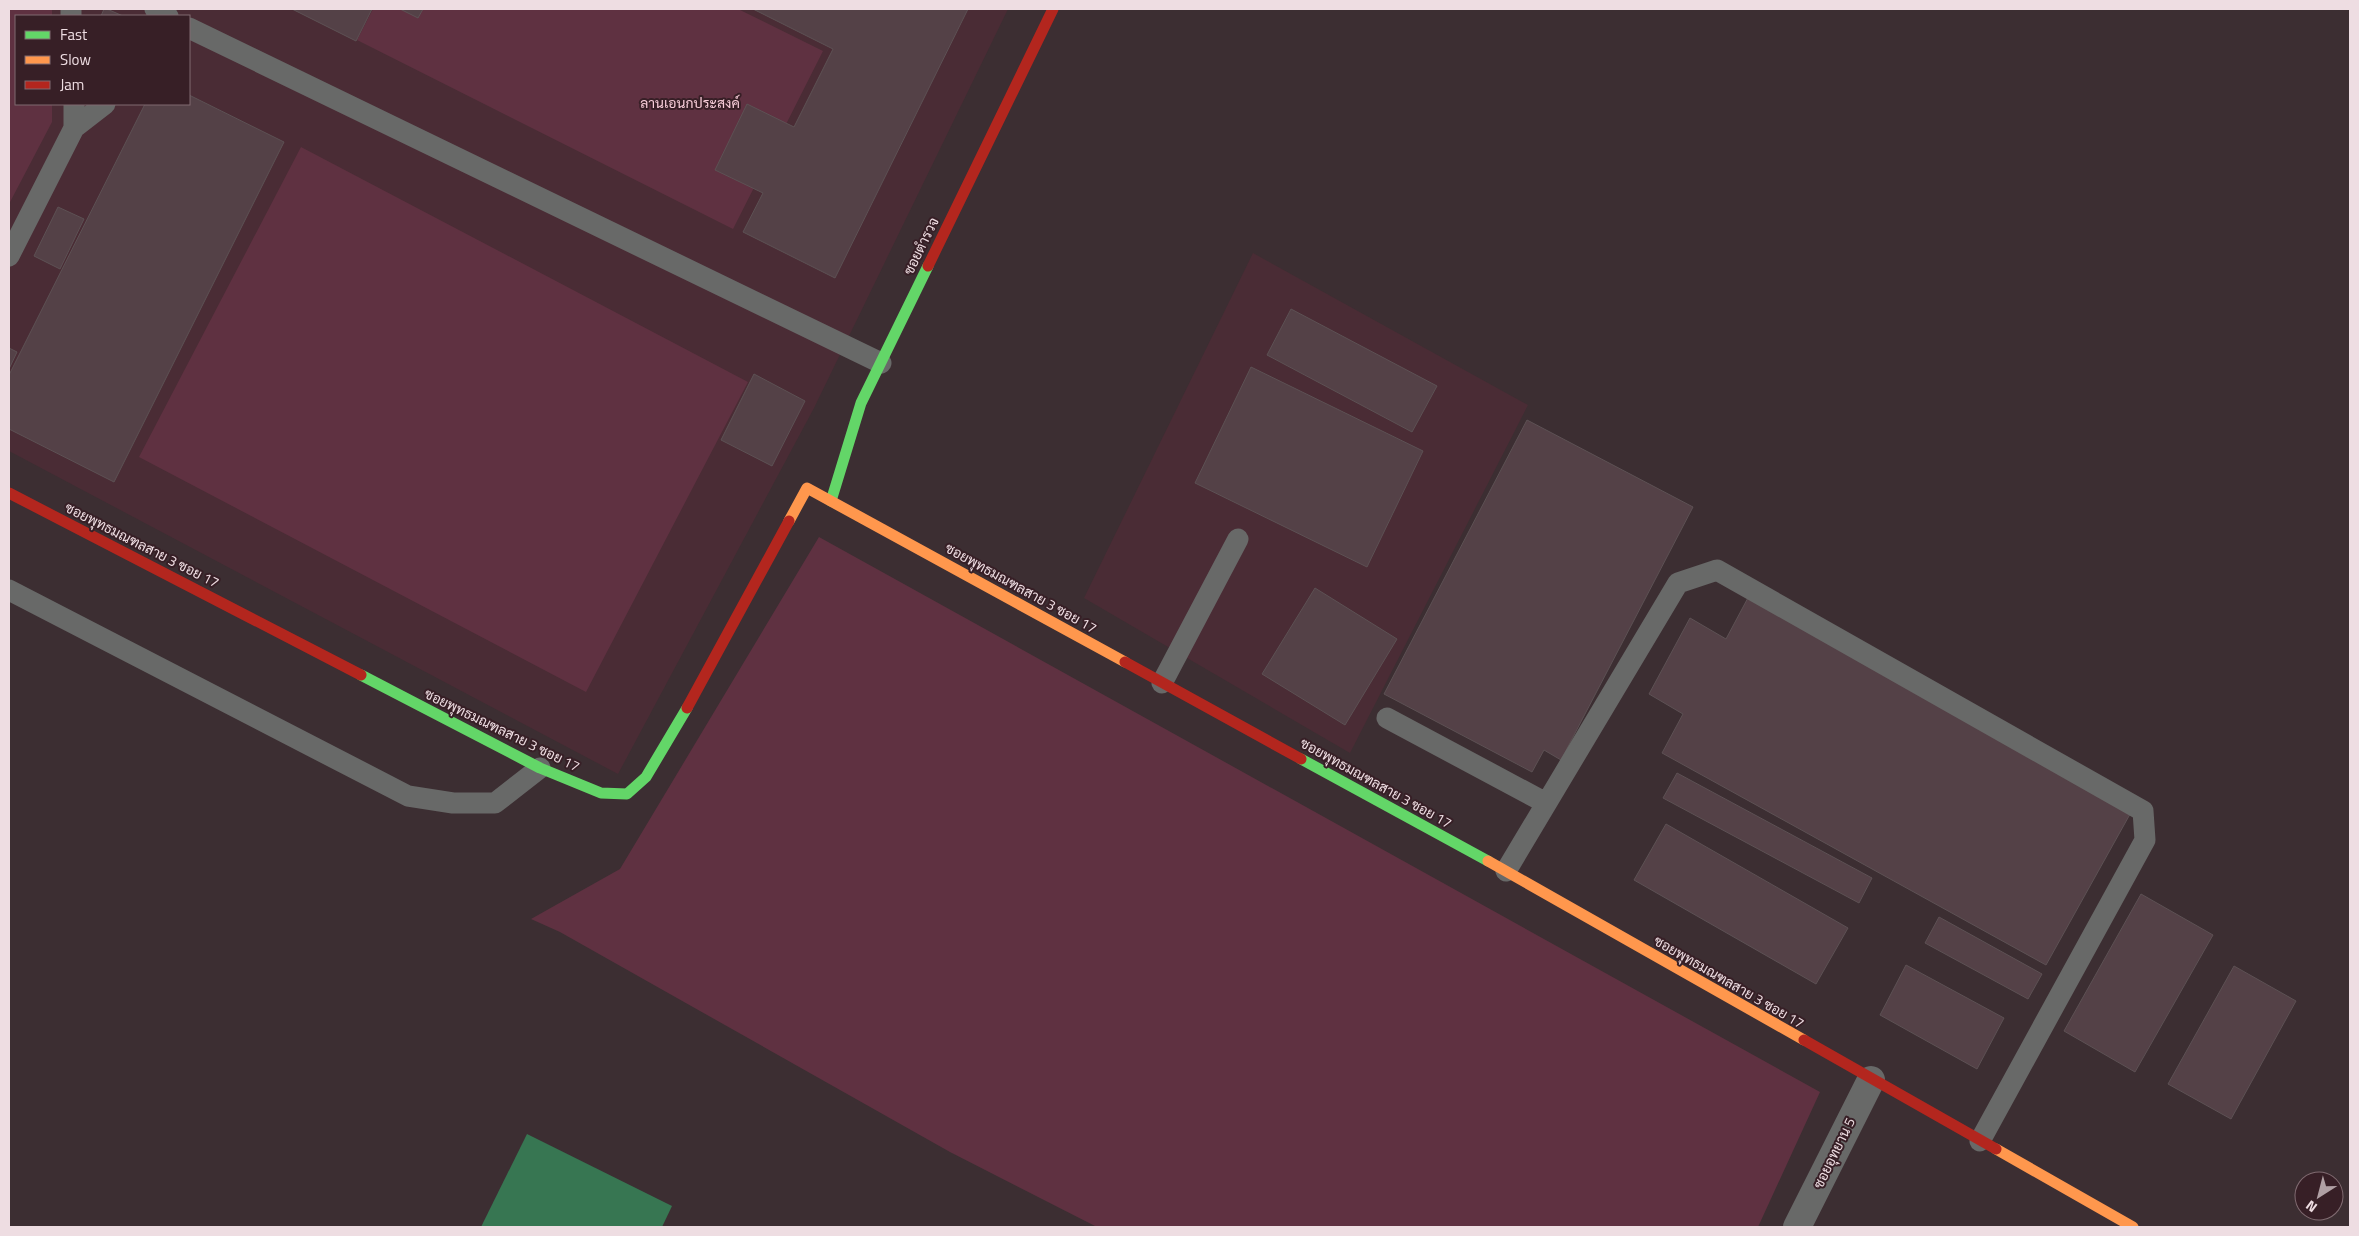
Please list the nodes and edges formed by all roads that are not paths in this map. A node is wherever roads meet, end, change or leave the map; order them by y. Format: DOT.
graph roads {
  1 [pos="155,9"];
  2 [pos="1053,9"];
  3 [pos="166,15"];
  4 [pos="191,32"];
  5 [pos="74,105"];
  6 [pos="104,105"];
  7 [pos="74,128"];
  8 [pos="9,256"];
  9 [pos="881,363"];
  10 [pos="9,493"];
  11 [pos="831,501"];
  12 [pos="1238,539"];
  13 [pos="9,590"];
  14 [pos="1162,683"];
  15 [pos="1387,718"];
  16 [pos="540,768"];
  17 [pos="1546,803"];
  18 [pos="1506,871"];
  19 [pos="1871,1080"];
  20 [pos="1980,1141"];
  21 [pos="1798,1227"];
  22 [pos="2133,1227"];
  1 -- 3 [label="lane"];
  2 -- 9 [label="street, ซอยตำรวจ"];
  4 -- 9 [label="lane"];
  5 -- 7 [label="lane"];
  6 -- 7 [label="lane"];
  7 -- 8 [label="lane"];
  9 -- 11 [label="street, ซอยตำรวจ"];
  10 -- 16 [label="street, ซอยพุทธมณฑลสาย 3 ซอย 17"];
  11 -- 14 [label="street, ซอยพุทธมณฑลสาย 3 ซอย 17"];
  11 -- 16 [label="street, ซอยพุทธมณฑลสาย 3 ซอย 17"];
  12 -- 14 [label="lane"];
  13 -- 16 [label="lane"];
  14 -- 18 [label="street, ซอยพุทธมณฑลสาย 3 ซอย 17"];
  15 -- 17 [label="lane"];
  17 -- 18 [label="lane"];
  17 -- 20 [label="lane"];
  18 -- 19 [label="street, ซอยพุทธมณฑลสาย 3 ซอย 17"];
  19 -- 20 [label="street, ซอยพุทธมณฑลสาย 3 ซอย 17"];
  19 -- 21 [label="street, ซอยอุทยาน 5"];
  20 -- 22 [label="street, ซอยพุทธมณฑลสาย 3 ซอย 17"];
}
